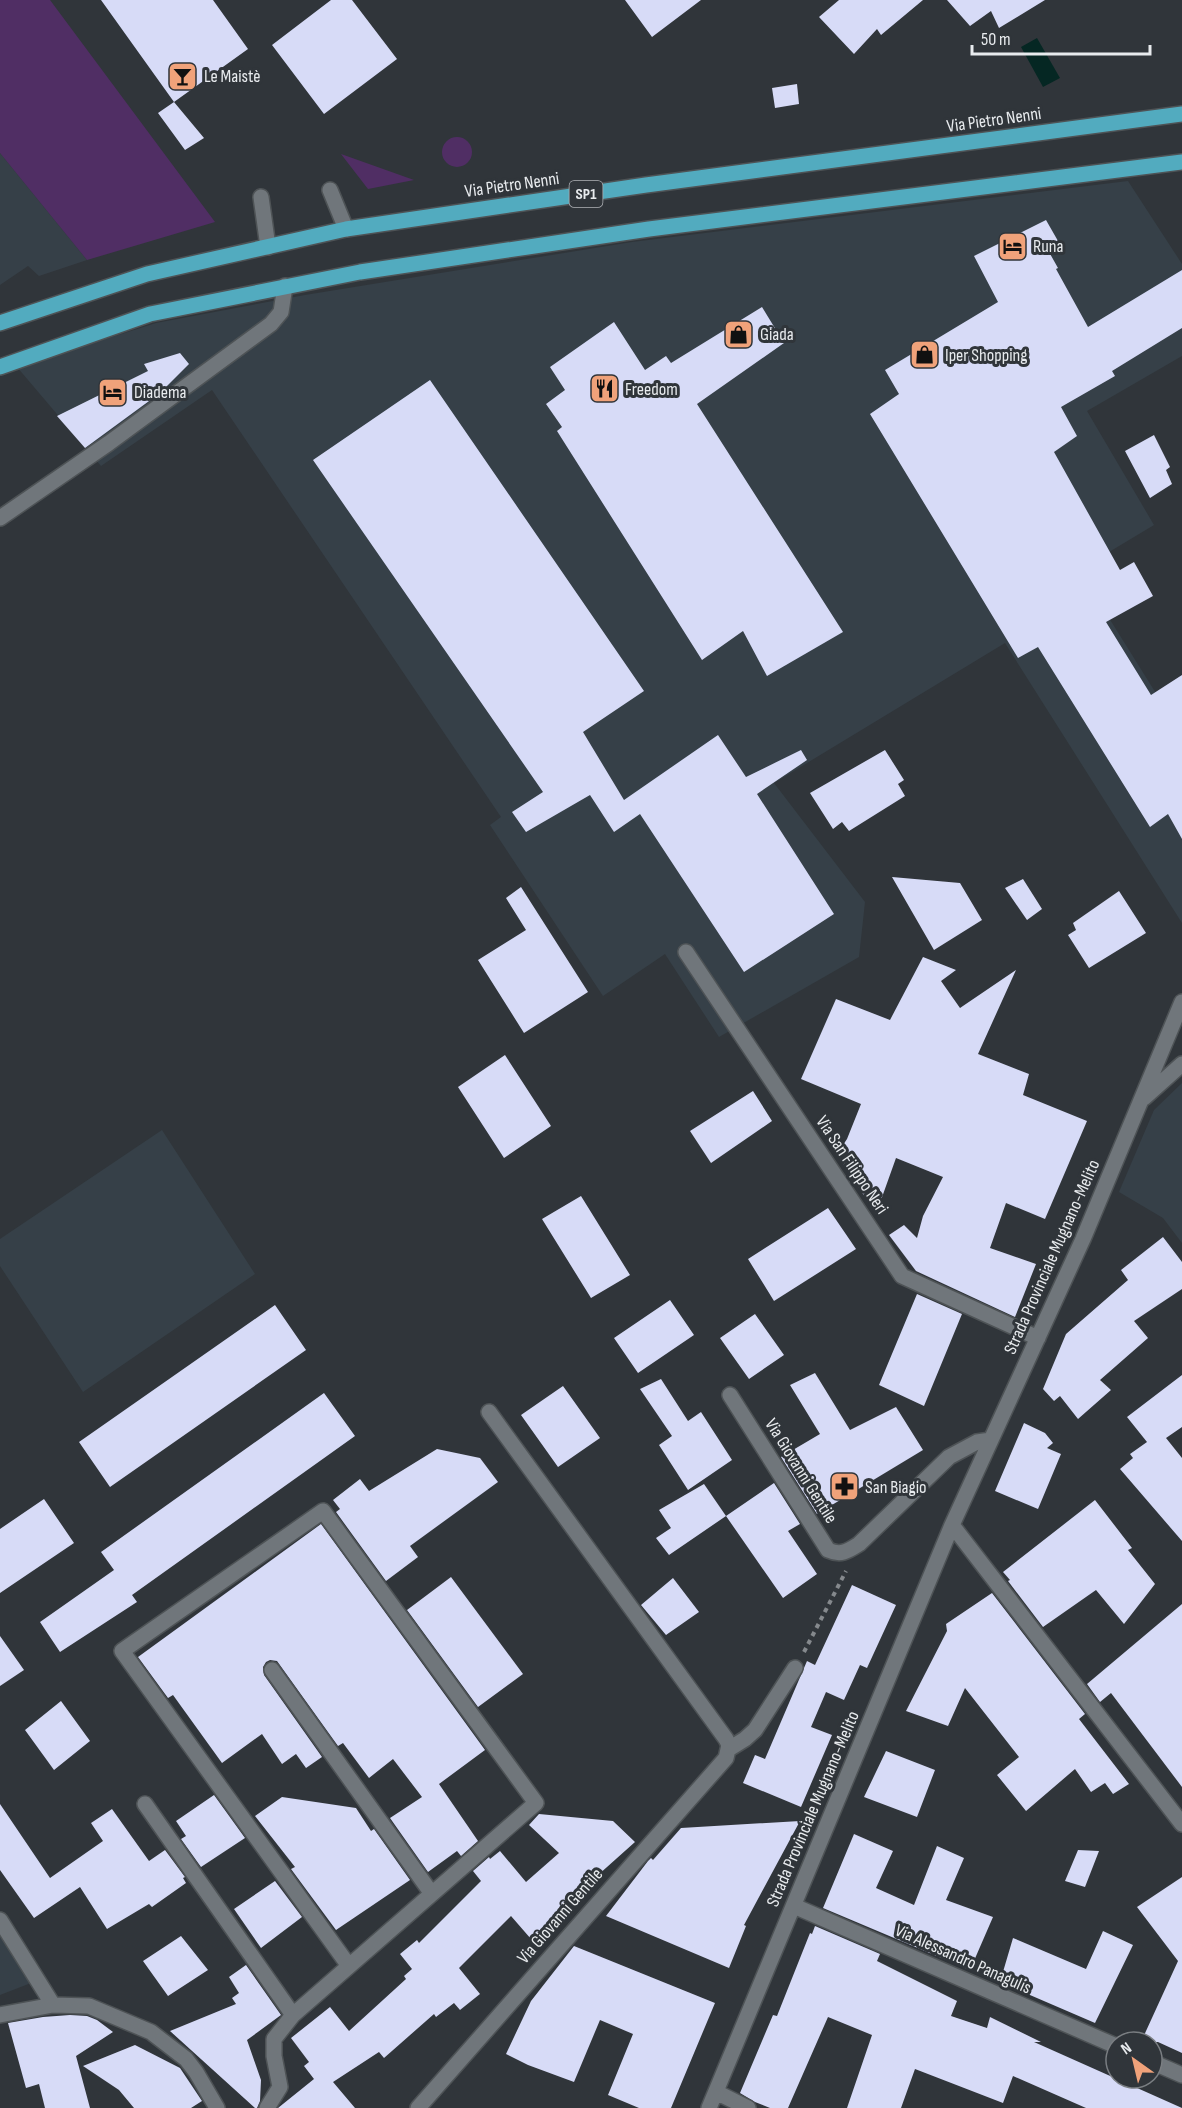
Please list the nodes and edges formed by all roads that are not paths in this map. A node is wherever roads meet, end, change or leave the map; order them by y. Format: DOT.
graph roads {
  1 [pos="1182,114"];
  2 [pos="1182,162"];
  3 [pos="330,190"];
  4 [pos="261,197"];
  5 [pos="346,229"];
  6 [pos="268,247"];
  7 [pos="285,286"];
  8 [pos="0,323"];
  9 [pos="0,368"];
  10 [pos="0,518"];
  11 [pos="686,952"];
  12 [pos="1182,1002"];
  13 [pos="1182,1064"];
  14 [pos="1141,1102"];
  15 [pos="1038,1338"];
  16 [pos="730,1395"];
  17 [pos="489,1412"];
  18 [pos="991,1440"];
  19 [pos="952,1525"];
  20 [pos="795,1668"];
  21 [pos="272,1670"];
  22 [pos="729,1749"];
  23 [pos="145,1804"];
  24 [pos="1182,1824"];
  25 [pos="432,1894"];
  26 [pos="794,1906"];
  27 [pos="0,1920"];
  28 [pos="349,1966"];
  29 [pos="53,2005"];
  30 [pos="0,2015"];
  31 [pos="293,2015"];
  32 [pos="1104,2041"];
  33 [pos="1164,2067"];
  34 [pos="1182,2075"];
  35 [pos="716,2092"];
  36 [pos="217,2108"];
  37 [pos="267,2108"];
  38 [pos="418,2108"];
  39 [pos="708,2108"];
  40 [pos="748,2108"];
  1 -- 5 [label="main road, Via Pietro Nenni / SP1"];
  2 -- 7 [label="main road"];
  3 -- 5 [label="street"];
  4 -- 6 [label="street"];
  5 -- 6 [label="main road, Via Pietro Nenni / SP1"];
  6 -- 8 [label="main road, Via Pietro Nenni / SP1"];
  7 -- 9 [label="main road"];
  7 -- 10 [label="street"];
  11 -- 15 [label="street, Via San Filippo Neri"];
  12 -- 14 [label="street, Strada Provinciale Mugnano-Melito"];
  13 -- 14 [label="street"];
  14 -- 15 [label="street, Strada Provinciale Mugnano-Melito"];
  15 -- 18 [label="street, Strada Provinciale Mugnano-Melito"];
  16 -- 18 [label="street, Via Giovanni Gentile"];
  17 -- 22 [label="street"];
  18 -- 19 [label="street, Strada Provinciale Mugnano-Melito"];
  19 -- 24 [label="street"];
  19 -- 26 [label="street, Strada Provinciale Mugnano-Melito"];
  20 -- 22 [label="street, Via Giovanni Gentile"];
  21 -- 25 [label="street"];
  22 -- 38 [label="street, Via Giovanni Gentile"];
  23 -- 31 [label="street"];
  25 -- 28 [label="street"];
  25 -- 28 [label="street"];
  26 -- 32 [label="street, Via Alessandro Panagulis"];
  26 -- 35 [label="street, Strada Provinciale Mugnano-Melito"];
  27 -- 29 [label="street"];
  28 -- 31 [label="street"];
  29 -- 30 [label="street"];
  29 -- 36 [label="street"];
  31 -- 37 [label="street"];
  33 -- 34 [label="street"];
  35 -- 39 [label="street, Strada Provinciale Mugnano-Melito"];
  35 -- 40 [label="street"];
}
